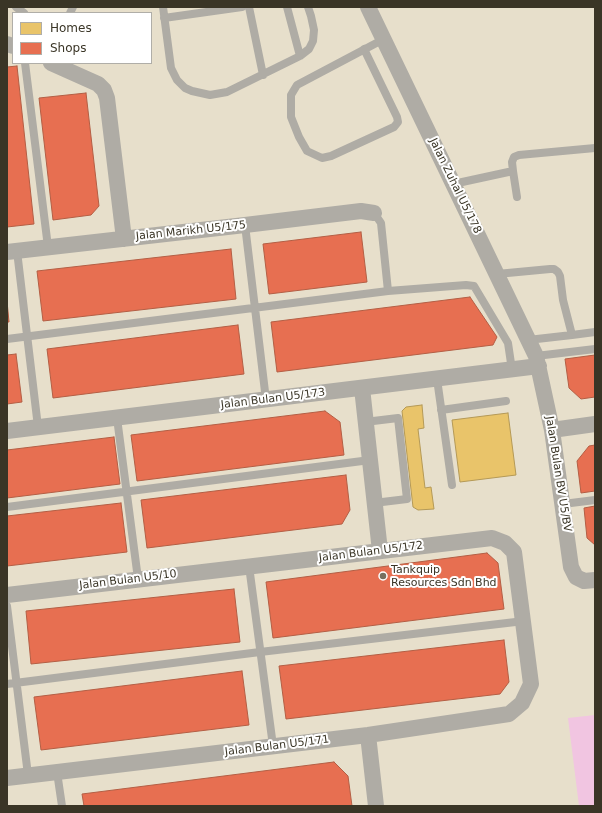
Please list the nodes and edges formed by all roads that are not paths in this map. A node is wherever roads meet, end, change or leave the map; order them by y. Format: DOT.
graph roads {
  1 [pos="163,7"];
  2 [pos="242,7"];
  3 [pos="249,7"];
  4 [pos="287,7"];
  5 [pos="308,7"];
  6 [pos="368,7"];
  7 [pos="164,18"];
  8 [pos="384,39"];
  9 [pos="364,49"];
  10 [pos="300,56"];
  11 [pos="25,64"];
  12 [pos="53,64"];
  13 [pos="263,75"];
  14 [pos="595,148"];
  15 [pos="513,171"];
  16 [pos="453,184"];
  17 [pos="517,197"];
  18 [pos="374,213"];
  19 [pos="245,225"];
  20 [pos="124,239"];
  21 [pos="48,247"];
  22 [pos="12,252"];
  23 [pos="497,274"];
  24 [pos="388,291"];
  25 [pos="255,308"];
  26 [pos="595,332"];
  27 [pos="572,335"];
  28 [pos="27,336"];
  29 [pos="7,339"];
  30 [pos="528,340"];
  31 [pos="595,349"];
  32 [pos="538,361"];
  33 [pos="512,370"];
  34 [pos="437,379"];
  35 [pos="362,388"];
  36 [pos="266,400"];
  37 [pos="506,401"];
  38 [pos="441,410"];
  39 [pos="117,418"];
  40 [pos="365,422"];
  41 [pos="595,424"];
  42 [pos="38,427"];
  43 [pos="552,430"];
  44 [pos="7,431"];
  45 [pos="370,460"];
  46 [pos="452,485"];
  47 [pos="127,492"];
  48 [pos="595,500"];
  49 [pos="374,503"];
  50 [pos="563,504"];
  51 [pos="7,507"];
  52 [pos="380,551"];
  53 [pos="249,566"];
  54 [pos="138,579"];
  55 [pos="587,579"];
  56 [pos="7,595"];
  57 [pos="7,606"];
  58 [pos="524,621"];
  59 [pos="260,652"];
  60 [pos="16,683"];
  61 [pos="7,684"];
  62 [pos="368,735"];
  63 [pos="273,746"];
  64 [pos="57,772"];
  65 [pos="28,775"];
  66 [pos="7,778"];
  67 [pos="62,806"];
  68 [pos="376,806"];
  1 -- 7 [label="lane"];
  2 -- 7 [label="lane"];
  3 -- 13 [label="lane"];
  4 -- 10 [label="lane"];
  5 -- 10 [label="lane"];
  6 -- 8 [label="street, Jalan Zuhal U5/178"];
  7 -- 13 [label="lane"];
  8 -- 9 [label="lane"];
  8 -- 16 [label="street, Jalan Zuhal U5/178"];
  9 -- 9 [label="lane"];
  10 -- 13 [label="lane"];
  11 -- 21 [label="lane"];
  12 -- 20 [label="street"];
  14 -- 15 [label="lane"];
  15 -- 16 [label="lane"];
  15 -- 17 [label="lane"];
  16 -- 23 [label="street, Jalan Zuhal U5/178"];
  18 -- 19 [label="street, Jalan Marikh U5/175"];
  18 -- 24 [label="lane"];
  19 -- 20 [label="street, Jalan Marikh U5/175"];
  19 -- 25 [label="lane"];
  20 -- 21 [label="street, Jalan Marikh U5/175"];
  21 -- 22 [label="street, Jalan Marikh U5/175"];
  22 -- 28 [label="lane"];
  23 -- 27 [label="lane"];
  23 -- 30 [label="street, Jalan Zuhal U5/178"];
  24 -- 25 [label="lane"];
  24 -- 33 [label="lane"];
  25 -- 28 [label="lane"];
  25 -- 36 [label="lane"];
  26 -- 27 [label="lane"];
  27 -- 30 [label="lane"];
  28 -- 29 [label="lane"];
  28 -- 42 [label="lane"];
  30 -- 32 [label="street, Jalan Zuhal U5/178"];
  31 -- 32 [label="lane"];
  32 -- 33 [label="street, Jalan Bulan U5/173"];
  32 -- 43 [label="street, Jalan Bulan BV U5/BV"];
  33 -- 34 [label="street, Jalan Bulan U5/173"];
  34 -- 35 [label="street, Jalan Bulan U5/173"];
  34 -- 38 [label="lane"];
  35 -- 36 [label="street, Jalan Bulan U5/173"];
  35 -- 40 [label="street"];
  36 -- 39 [label="street, Jalan Bulan U5/173"];
  37 -- 38 [label="lane"];
  38 -- 46 [label="lane"];
  39 -- 42 [label="street, Jalan Bulan U5/173"];
  39 -- 47 [label="lane"];
  40 -- 45 [label="street"];
  40 -- 49 [label="lane"];
  41 -- 43 [label="street"];
  42 -- 44 [label="street, Jalan Bulan U5/173"];
  43 -- 50 [label="street, Jalan Bulan BV U5/BV"];
  45 -- 47 [label="lane"];
  45 -- 49 [label="street"];
  47 -- 51 [label="lane"];
  47 -- 54 [label="lane"];
  48 -- 50 [label="lane"];
  49 -- 52 [label="street"];
  50 -- 55 [label="street, Jalan Bulan BV U5/BV"];
  52 -- 53 [label="street, Jalan Bulan U5/172"];
  52 -- 58 [label="street, Jalan Bulan U5/172"];
  53 -- 54 [label="street, Jalan Bulan U5/10"];
  53 -- 59 [label="lane"];
  54 -- 56 [label="street, Jalan Bulan U5/10"];
  57 -- 60 [label="lane"];
  58 -- 59 [label="lane"];
  58 -- 62 [label="street, Jalan Bulan U5/171"];
  59 -- 60 [label="lane"];
  59 -- 63 [label="lane"];
  60 -- 61 [label="lane"];
  60 -- 65 [label="lane"];
  62 -- 63 [label="street, Jalan Bulan U5/171"];
  62 -- 68 [label="street"];
  63 -- 64 [label="street, Jalan Bulan U5/171"];
  64 -- 65 [label="street, Jalan Bulan U5/171"];
  64 -- 67 [label="lane"];
  65 -- 66 [label="street, Jalan Bulan U5/171"];
}
